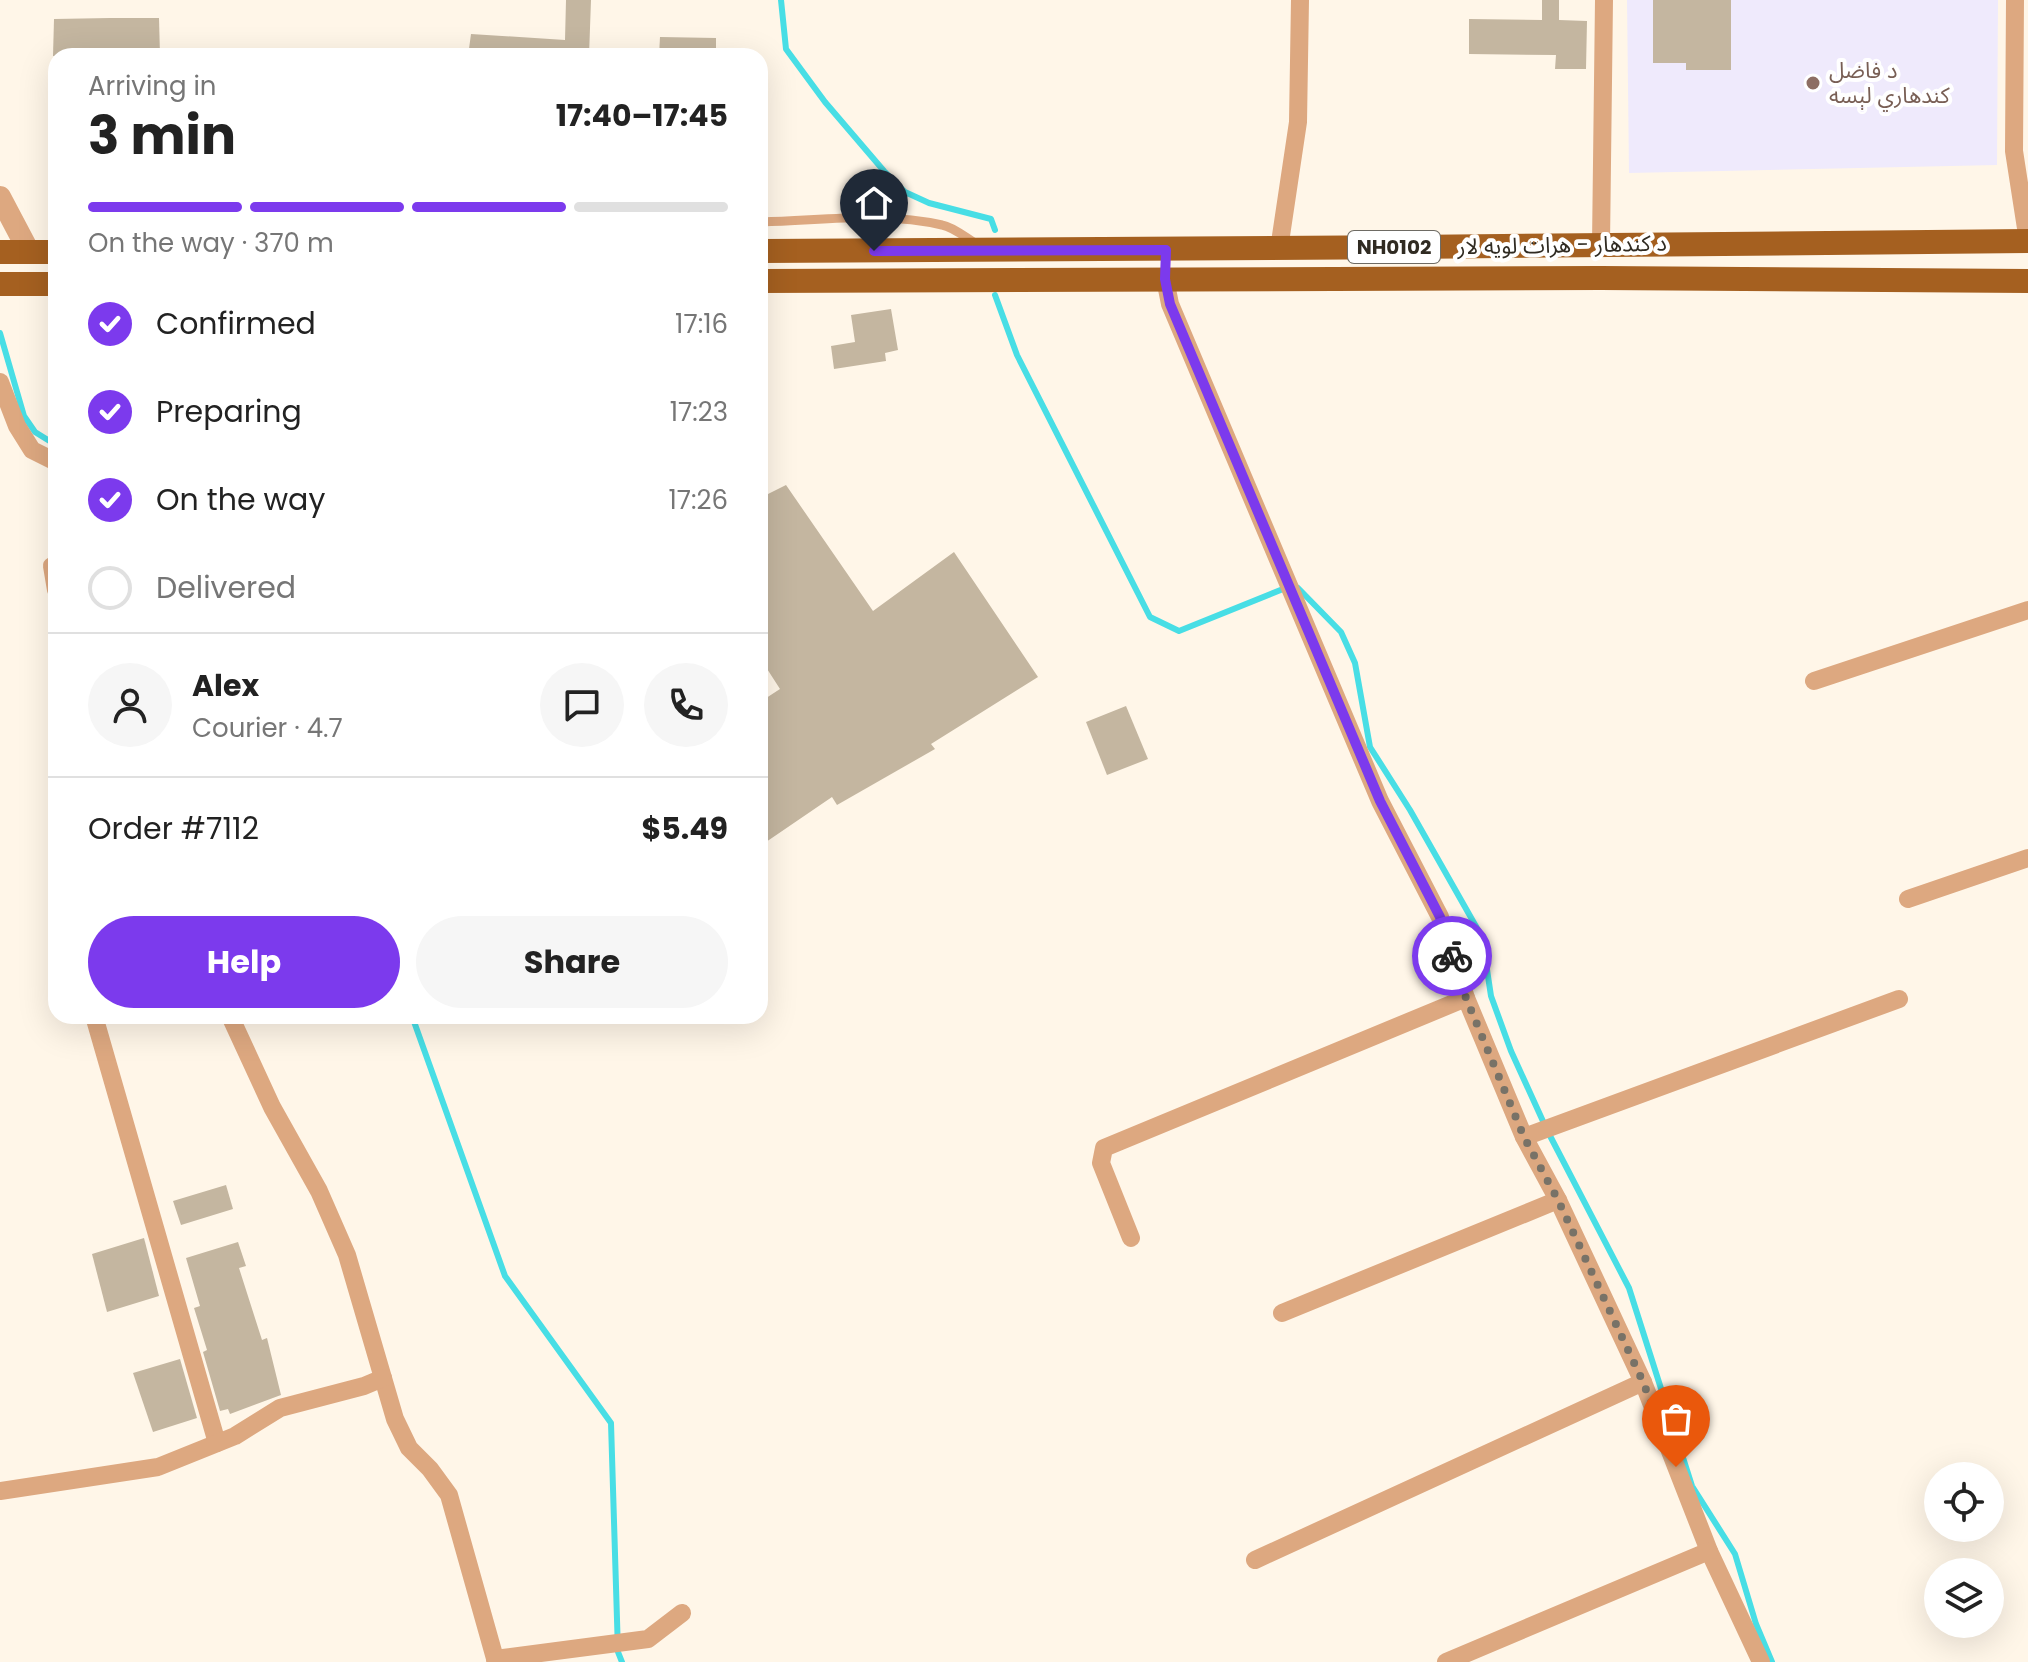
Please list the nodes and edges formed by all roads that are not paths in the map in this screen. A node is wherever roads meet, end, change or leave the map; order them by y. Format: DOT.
graph roads {
  1 [pos="1300,0"];
  2 [pos="1604,0"];
  3 [pos="2015,0"];
  4 [pos="0,197"];
  5 [pos="768,222"];
  6 [pos="2028,241"];
  7 [pos="1716,243"];
  8 [pos="1601,244"];
  9 [pos="1279,249"];
  10 [pos="1166,250"];
  11 [pos="768,251"];
  12 [pos="987,251"];
  13 [pos="0,252"];
  14 [pos="29,252"];
  15 [pos="48,252"];
  16 [pos="1165,279"];
  17 [pos="1719,279"];
  18 [pos="768,281"];
  19 [pos="2028,281"];
  20 [pos="0,284"];
  21 [pos="48,284"];
  22 [pos="0,382"];
  23 [pos="48,458"];
  24 [pos="2028,610"];
  25 [pos="1814,681"];
  26 [pos="2028,858"];
  27 [pos="1908,899"];
  28 [pos="1466,998"];
  29 [pos="1899,999"];
  30 [pos="96,1024"];
  31 [pos="234,1024"];
  32 [pos="1538,1132"];
  33 [pos="1558,1200"];
  34 [pos="1131,1238"];
  35 [pos="1282,1313"];
  36 [pos="375,1381"];
  37 [pos="1643,1382"];
  38 [pos="217,1443"];
  39 [pos="0,1491"];
  40 [pos="1709,1551"];
  41 [pos="1255,1560"];
  42 [pos="682,1613"];
  43 [pos="496,1661"];
  44 [pos="1446,1662"];
  45 [pos="1761,1662"];
  1 -- 9 [label="street"];
  2 -- 8 [label="street"];
  3 -- 6 [label="street"];
  4 -- 14 [label="street"];
  5 -- 12 [label="lane"];
  6 -- 7 [label="highway, د کندهار - هرات لويه لار / NH0102"];
  7 -- 8 [label="highway, د کندهار - هرات لويه لار / NH0102"];
  7 -- 17 [label="highway"];
  8 -- 9 [label="highway, د کندهار - هرات لويه لار / NH0102"];
  9 -- 10 [label="highway, د کندهار - هرات لويه لار / NH0102"];
  10 -- 12 [label="highway, د کندهار - هرات لويه لار / NH0102"];
  10 -- 16 [label="highway"];
  11 -- 12 [label="highway, د کندهار - هرات لويه لار / NH0102"];
  13 -- 14 [label="highway"];
  14 -- 15 [label="highway"];
  16 -- 17 [label="highway, د کندهار - هرات لويه لار / NH0102"];
  16 -- 18 [label="highway, د کندهار - هرات لويه لار / NH0102"];
  16 -- 28 [label="street"];
  17 -- 19 [label="highway, د کندهار - هرات لويه لار / NH0102"];
  20 -- 21 [label="highway"];
  22 -- 23 [label="street"];
  24 -- 25 [label="street"];
  26 -- 27 [label="street"];
  28 -- 32 [label="street"];
  28 -- 34 [label="street"];
  29 -- 32 [label="street"];
  30 -- 38 [label="street"];
  31 -- 36 [label="street"];
  32 -- 33 [label="street"];
  33 -- 35 [label="street"];
  33 -- 37 [label="street"];
  36 -- 38 [label="street"];
  36 -- 43 [label="street"];
  37 -- 40 [label="street"];
  37 -- 41 [label="street"];
  38 -- 39 [label="street"];
  40 -- 44 [label="street"];
  40 -- 45 [label="street"];
  42 -- 43 [label="street"];
}
